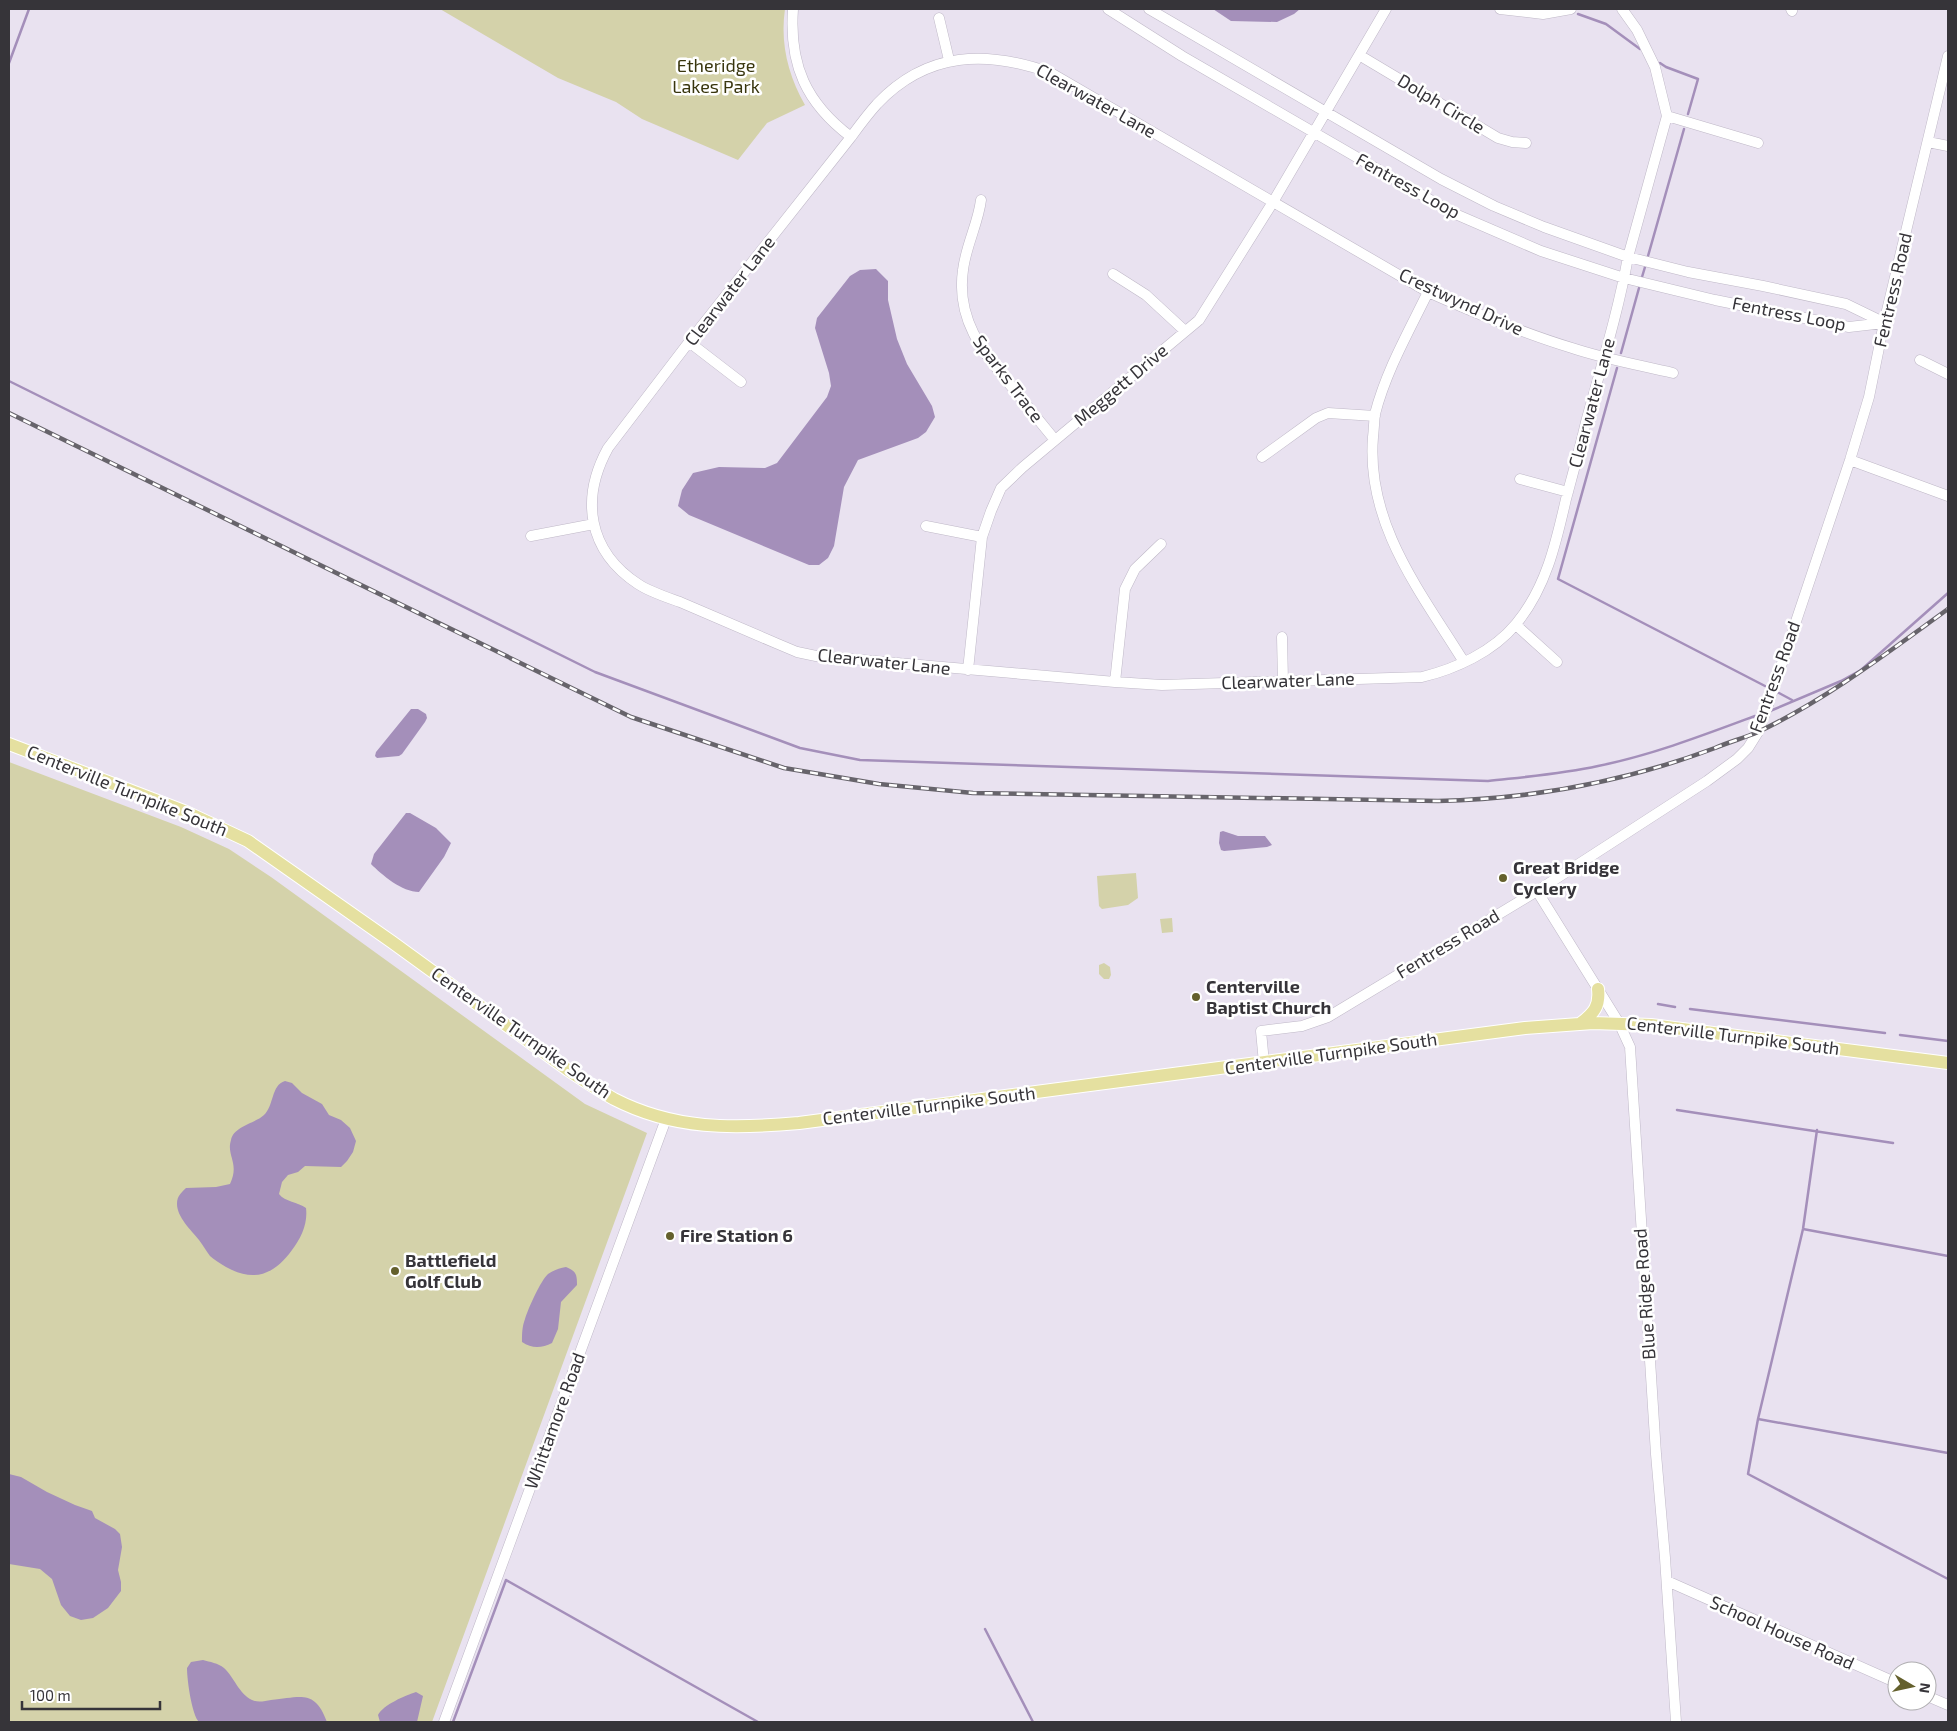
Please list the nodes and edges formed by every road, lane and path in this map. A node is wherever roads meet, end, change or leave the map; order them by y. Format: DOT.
graph roads {
  1 [pos="793,9"];
  2 [pos="1108,9"];
  3 [pos="1149,9"];
  4 [pos="1386,9"];
  5 [pos="1500,9"];
  6 [pos="1571,9"];
  7 [pos="1622,9"];
  8 [pos="938,18"];
  9 [pos="1359,55"];
  10 [pos="1948,56"];
  11 [pos="949,60"];
  12 [pos="1325,112"];
  13 [pos="1667,116"];
  14 [pos="1314,132"];
  15 [pos="851,137"];
  16 [pos="1928,142"];
  17 [pos="1526,143"];
  18 [pos="1758,143"];
  19 [pos="1948,146"];
  20 [pos="981,200"];
  21 [pos="1273,202"];
  22 [pos="1628,257"];
  23 [pos="1113,274"];
  24 [pos="1624,278"];
  25 [pos="1428,292"];
  26 [pos="1884,323"];
  27 [pos="1185,331"];
  28 [pos="689,342"];
  29 [pos="1604,357"];
  30 [pos="1920,360"];
  31 [pos="1673,373"];
  32 [pos="1948,374"];
  33 [pos="741,382"];
  34 [pos="1375,416"];
  35 [pos="1055,440"];
  36 [pos="1262,457"];
  37 [pos="1850,460"];
  38 [pos="1520,479"];
  39 [pos="1568,492"];
  40 [pos="1948,496"];
  41 [pos="594,524"];
  42 [pos="926,526"];
  43 [pos="531,536"];
  44 [pos="982,537"];
  45 [pos="1161,544"];
  46 [pos="1516,625"];
  47 [pos="1282,637"];
  48 [pos="1464,662"];
  49 [pos="1558,662"];
  50 [pos="968,670"];
  51 [pos="1283,680"];
  52 [pos="1114,682"];
  53 [pos="9,744"];
  54 [pos="1537,891"];
  55 [pos="1598,989"];
  56 [pos="1581,1023"];
  57 [pos="1620,1023"];
  58 [pos="1264,1063"];
  59 [pos="1948,1063"];
  60 [pos="666,1119"];
  61 [pos="1667,1582"];
  62 [pos="1887,1679"];
  63 [pos="444,1722"];
  64 [pos="1676,1722"];
  1 -- 15 [label="street"];
  2 -- 14 [label="street, Fentress Loop"];
  3 -- 12 [label="street, Fentress Loop"];
  4 -- 9 [label="street, Meggett Drive"];
  5 -- 6 [label="street"];
  7 -- 13 [label="street, Clearwater Lane"];
  8 -- 11 [label="street"];
  9 -- 12 [label="street, Meggett Drive"];
  9 -- 17 [label="street, Dolph Circle"];
  10 -- 16 [label="street, Fentress Road"];
  11 -- 15 [label="street, Clearwater Lane"];
  11 -- 21 [label="street, Clearwater Lane"];
  12 -- 14 [label="street, Meggett Drive"];
  12 -- 22 [label="street, Fentress Loop"];
  13 -- 18 [label="street"];
  13 -- 22 [label="street, Clearwater Lane"];
  14 -- 21 [label="street, Meggett Drive"];
  14 -- 24 [label="street, Fentress Loop"];
  15 -- 28 [label="street, Clearwater Lane"];
  16 -- 19 [label="street"];
  16 -- 26 [label="street, Fentress Road"];
  20 -- 35 [label="street, Sparks Trace"];
  21 -- 25 [label="street, Crestwynd Drive"];
  21 -- 27 [label="street, Meggett Drive"];
  22 -- 24 [label="street, Clearwater Lane"];
  22 -- 26 [label="street, Fentress Loop"];
  23 -- 27 [label="street"];
  24 -- 26 [label="street, Fentress Loop"];
  24 -- 29 [label="street, Clearwater Lane"];
  25 -- 29 [label="street, Crestwynd Drive"];
  25 -- 34 [label="street"];
  26 -- 37 [label="street, Fentress Road"];
  27 -- 35 [label="street, Meggett Drive"];
  28 -- 33 [label="street"];
  28 -- 41 [label="street, Clearwater Lane"];
  29 -- 31 [label="street, Crestwynd Drive"];
  29 -- 39 [label="street, Clearwater Lane"];
  30 -- 32 [label="street"];
  34 -- 36 [label="street"];
  34 -- 48 [label="street"];
  35 -- 44 [label="street, Meggett Drive"];
  37 -- 40 [label="street"];
  37 -- 54 [label="street, Fentress Road"];
  38 -- 39 [label="street"];
  39 -- 46 [label="street, Clearwater Lane"];
  41 -- 43 [label="street"];
  41 -- 50 [label="street, Clearwater Lane"];
  42 -- 44 [label="street"];
  44 -- 50 [label="street, Meggett Drive"];
  45 -- 52 [label="street"];
  46 -- 48 [label="street, Clearwater Lane"];
  46 -- 49 [label="street"];
  47 -- 51 [label="street"];
  48 -- 51 [label="street, Clearwater Lane"];
  50 -- 52 [label="street, Clearwater Lane"];
  51 -- 52 [label="street, Clearwater Lane"];
  53 -- 60 [label="main road, Centerville Turnpike South"];
  54 -- 55 [label="street, Blue Ridge Road"];
  54 -- 58 [label="street, Fentress Road"];
  55 -- 56 [label="main road"];
  55 -- 57 [label="street, Blue Ridge Road"];
  56 -- 57 [label="main road, Centerville Turnpike South"];
  56 -- 58 [label="main road, Centerville Turnpike South"];
  57 -- 59 [label="main road, Centerville Turnpike South"];
  57 -- 61 [label="street, Blue Ridge Road"];
  58 -- 60 [label="main road, Centerville Turnpike South"];
  60 -- 63 [label="street, Whittamore Road"];
  61 -- 62 [label="street, School House Road"];
  61 -- 64 [label="street, Blue Ridge Road"];
}
